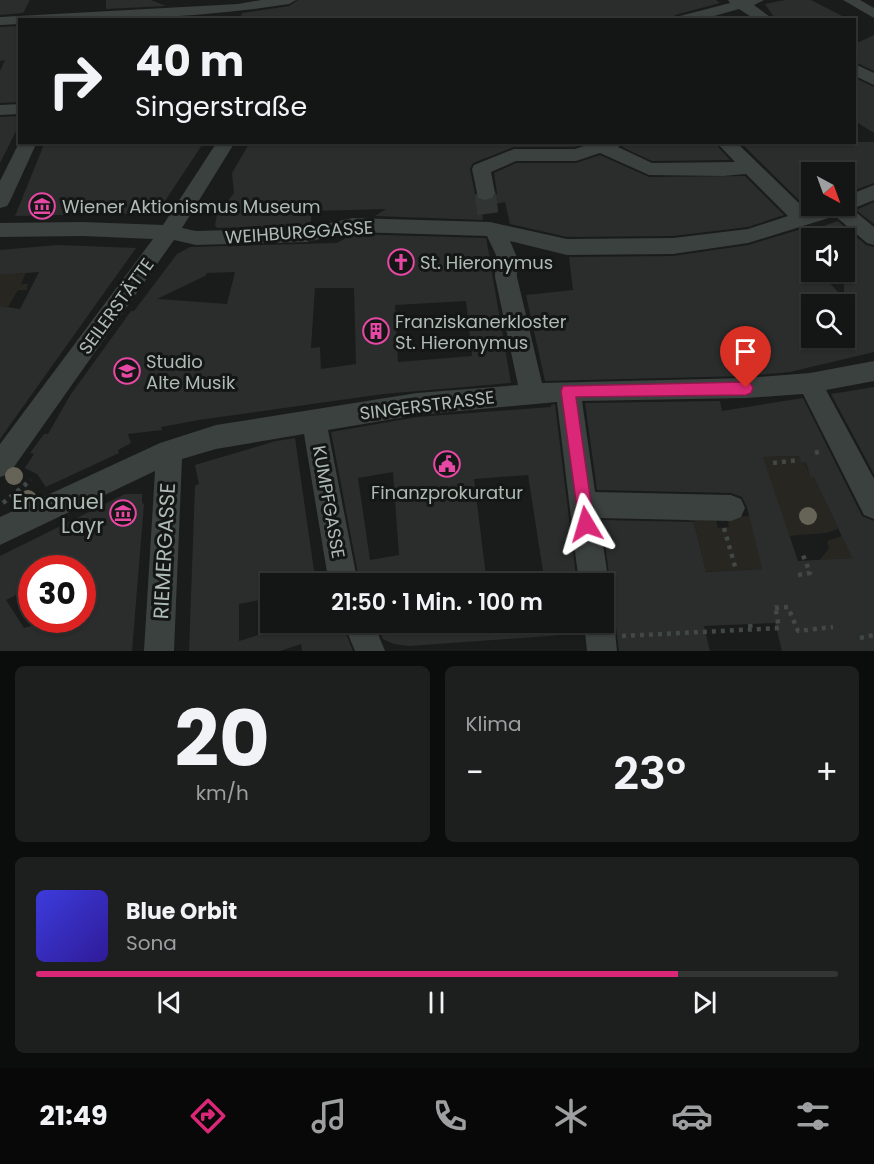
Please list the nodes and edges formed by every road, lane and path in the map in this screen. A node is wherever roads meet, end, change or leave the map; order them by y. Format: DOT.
graph roads {
  1 [pos="94,0"];
  2 [pos="290,0"];
  3 [pos="757,0"];
  4 [pos="850,0"];
  5 [pos="737,2"];
  6 [pos="222,9"];
  7 [pos="874,14"];
  8 [pos="85,18"];
  9 [pos="687,18"];
  10 [pos="764,18"];
  11 [pos="18,20"];
  12 [pos="0,21"];
  13 [pos="856,70"];
  14 [pos="874,80"];
  15 [pos="18,109"];
  16 [pos="0,110"];
  17 [pos="27,144"];
  18 [pos="225,144"];
  19 [pos="727,144"];
  20 [pos="609,145"];
  21 [pos="748,167"];
  22 [pos="874,192"];
  23 [pos="485,193"];
  24 [pos="855,200"];
  25 [pos="0,201"];
  26 [pos="809,216"];
  27 [pos="852,216"];
  28 [pos="802,218"];
  29 [pos="491,227"];
  30 [pos="0,230"];
  31 [pos="169,232"];
  32 [pos="874,238"];
  33 [pos="874,371"];
  34 [pos="810,383"];
  35 [pos="568,391"];
  36 [pos="532,393"];
  37 [pos="314,420"];
  38 [pos="170,451"];
  39 [pos="822,451"];
  40 [pos="815,453"];
  41 [pos="800,460"];
  42 [pos="773,463"];
  43 [pos="0,465"];
  44 [pos="31,480"];
  45 [pos="6,502"];
  46 [pos="583,505"];
  47 [pos="874,506"];
  48 [pos="727,518"];
  49 [pos="0,531"];
  50 [pos="803,555"];
  51 [pos="736,570"];
  52 [pos="342,573"];
  53 [pos="592,573"];
  54 [pos="798,575"];
  55 [pos="833,627"];
  56 [pos="363,633"];
  57 [pos="600,633"];
  58 [pos="630,635"];
  59 [pos="874,635"];
  60 [pos="860,638"];
  61 [pos="159,651"];
  62 [pos="370,651"];
  63 [pos="602,651"];
  1 -- 8 [label="street"];
  2 -- 6 [label="street"];
  3 -- 5 [label="street"];
  4 -- 7 [label="street"];
  5 -- 9 [label="street"];
  5 -- 10 [label="street"];
  6 -- 8 [label="street"];
  11 -- 12 [label="street"];
  13 -- 14 [label="street"];
  15 -- 16 [label="street"];
  17 -- 25 [label="street"];
  18 -- 31 [label="street, SEILERSTÄTTE"];
  19 -- 21 [label="street"];
  20 -- 21 [label="street"];
  20 -- 23 [label="street"];
  21 -- 28 [label="street"];
  22 -- 24 [label="street, WEIHBURGGASSE"];
  26 -- 28 [label="street, WEIHBURGGASSE"];
  27 -- 32 [label="street"];
  28 -- 29 [label="street, WEIHBURGGASSE"];
  29 -- 31 [label="street, WEIHBURGGASSE"];
  29 -- 36 [label="street"];
  30 -- 31 [label="street, WEIHBURGGASSE"];
  31 -- 43 [label="street, SEILERSTÄTTE"];
  33 -- 34 [label="street, SINGERSTRASSE"];
  34 -- 35 [label="street, SINGERSTRASSE"];
  34 -- 47 [label="street"];
  35 -- 36 [label="street, SINGERSTRASSE"];
  35 -- 46 [label="street"];
  36 -- 37 [label="street, SINGERSTRASSE"];
  37 -- 38 [label="street, SINGERSTRASSE"];
  37 -- 52 [label="street, KUMPFGASSE"];
  38 -- 49 [label="street, SINGERSTRASSE"];
  38 -- 61 [label="street, RIEMERGASSE"];
  39 -- 40 [label="path"];
  41 -- 42 [label="path"];
  44 -- 45 [label="path"];
  46 -- 48 [label="street"];
  46 -- 53 [label="street"];
  48 -- 51 [label="path"];
  50 -- 54 [label="path"];
  55 -- 58 [label="path"];
  56 -- 62 [label="street"];
  57 -- 63 [label="street"];
  59 -- 60 [label="path"];
}
